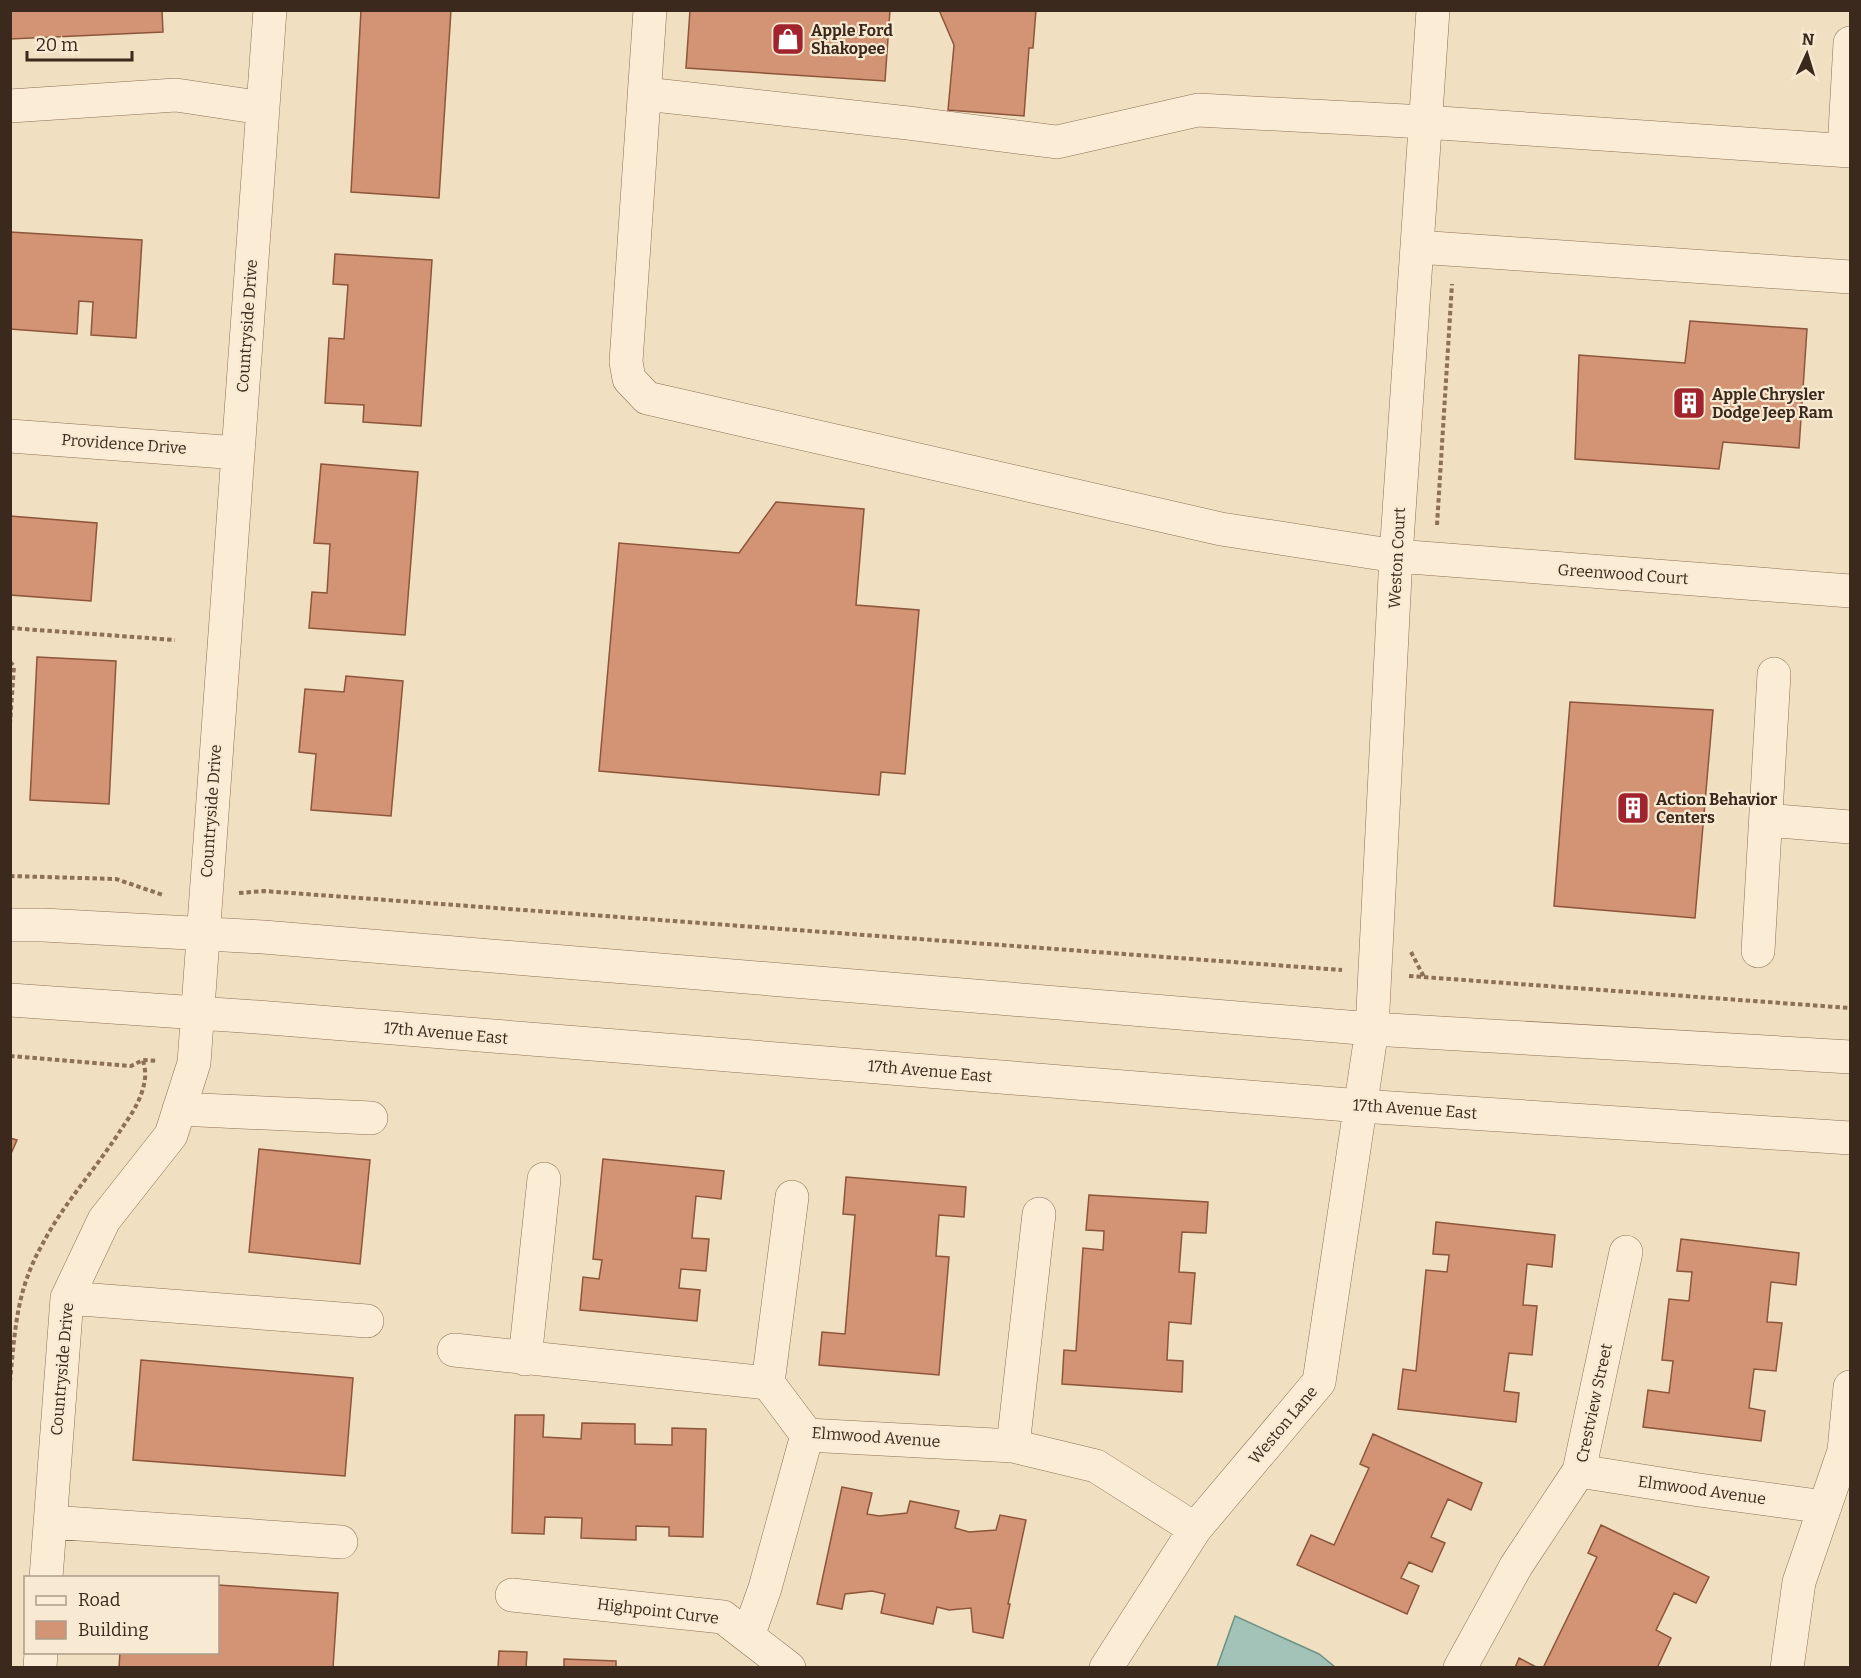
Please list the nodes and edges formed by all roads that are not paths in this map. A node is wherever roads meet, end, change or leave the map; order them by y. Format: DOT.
graph roads {
  1 [pos="270,10"];
  2 [pos="650,10"];
  3 [pos="1433,10"];
  4 [pos="1851,43"];
  5 [pos="645,94"];
  6 [pos="10,106"];
  7 [pos="263,108"];
  8 [pos="1425,122"];
  9 [pos="1847,151"];
  10 [pos="1417,247"];
  11 [pos="1851,277"];
  12 [pos="10,436"];
  13 [pos="238,453"];
  14 [pos="1396,556"];
  15 [pos="1851,591"];
  16 [pos="1774,674"];
  17 [pos="1766,820"];
  18 [pos="1851,827"];
  19 [pos="10,925"];
  20 [pos="203,933"];
  21 [pos="1758,951"];
  22 [pos="10,1000"];
  23 [pos="197,1013"];
  24 [pos="1372,1029"];
  25 [pos="1851,1057"];
  26 [pos="1360,1106"];
  27 [pos="179,1109"];
  28 [pos="371,1118"];
  29 [pos="1851,1138"];
  30 [pos="544,1179"];
  31 [pos="792,1197"];
  32 [pos="1039,1214"];
  33 [pos="1626,1252"];
  34 [pos="67,1298"];
  35 [pos="367,1321"];
  36 [pos="454,1350"];
  37 [pos="525,1359"];
  38 [pos="768,1383"];
  39 [pos="1851,1387"];
  40 [pos="807,1435"];
  41 [pos="1012,1446"];
  42 [pos="1847,1451"];
  43 [pos="1579,1472"];
  44 [pos="1825,1507"];
  45 [pos="50,1522"];
  46 [pos="1195,1529"];
  47 [pos="341,1542"];
  48 [pos="46,1576"];
  49 [pos="512,1595"];
  50 [pos="748,1636"];
  51 [pos="789,1668"];
  52 [pos="1106,1668"];
  53 [pos="1460,1668"];
  54 [pos="1787,1668"];
  1 -- 7 [label="street, Countryside Drive"];
  2 -- 5 [label="street, Greenwood Court"];
  3 -- 8 [label="street, Weston Court"];
  4 -- 9 [label="street"];
  5 -- 8 [label="street"];
  5 -- 14 [label="street, Greenwood Court"];
  6 -- 7 [label="street"];
  7 -- 13 [label="street, Countryside Drive"];
  8 -- 9 [label="street"];
  8 -- 10 [label="street, Weston Court"];
  10 -- 11 [label="street"];
  10 -- 14 [label="street, Weston Court"];
  12 -- 13 [label="street, Providence Drive"];
  13 -- 20 [label="street, Countryside Drive"];
  14 -- 15 [label="street, Greenwood Court"];
  14 -- 24 [label="street, Weston Court"];
  16 -- 17 [label="street"];
  17 -- 18 [label="street"];
  17 -- 21 [label="street"];
  19 -- 20 [label="street"];
  20 -- 23 [label="street, Countryside Drive"];
  20 -- 24 [label="street"];
  22 -- 23 [label="street, 17th Avenue East"];
  23 -- 26 [label="street, 17th Avenue East"];
  23 -- 27 [label="street, Countryside Drive"];
  24 -- 25 [label="street"];
  24 -- 26 [label="street, Weston Court"];
  26 -- 29 [label="street, 17th Avenue East"];
  26 -- 46 [label="street, Weston Lane"];
  27 -- 28 [label="street"];
  27 -- 34 [label="street, Countryside Drive"];
  30 -- 37 [label="street"];
  31 -- 38 [label="street"];
  32 -- 41 [label="street"];
  33 -- 43 [label="street, Crestview Street"];
  34 -- 35 [label="street"];
  34 -- 45 [label="street, Countryside Drive"];
  36 -- 37 [label="street"];
  37 -- 38 [label="street"];
  38 -- 40 [label="street, Elmwood Avenue"];
  39 -- 42 [label="street"];
  40 -- 41 [label="street, Elmwood Avenue"];
  40 -- 50 [label="street"];
  41 -- 46 [label="street, Elmwood Avenue"];
  42 -- 44 [label="street"];
  43 -- 44 [label="street, Elmwood Avenue"];
  43 -- 53 [label="street, Crestview Street"];
  44 -- 54 [label="street"];
  45 -- 47 [label="street"];
  45 -- 48 [label="street, Countryside Drive"];
  46 -- 52 [label="street, Weston Lane"];
  49 -- 50 [label="street, Highpoint Curve"];
  50 -- 51 [label="street, Highpoint Curve"];
}
